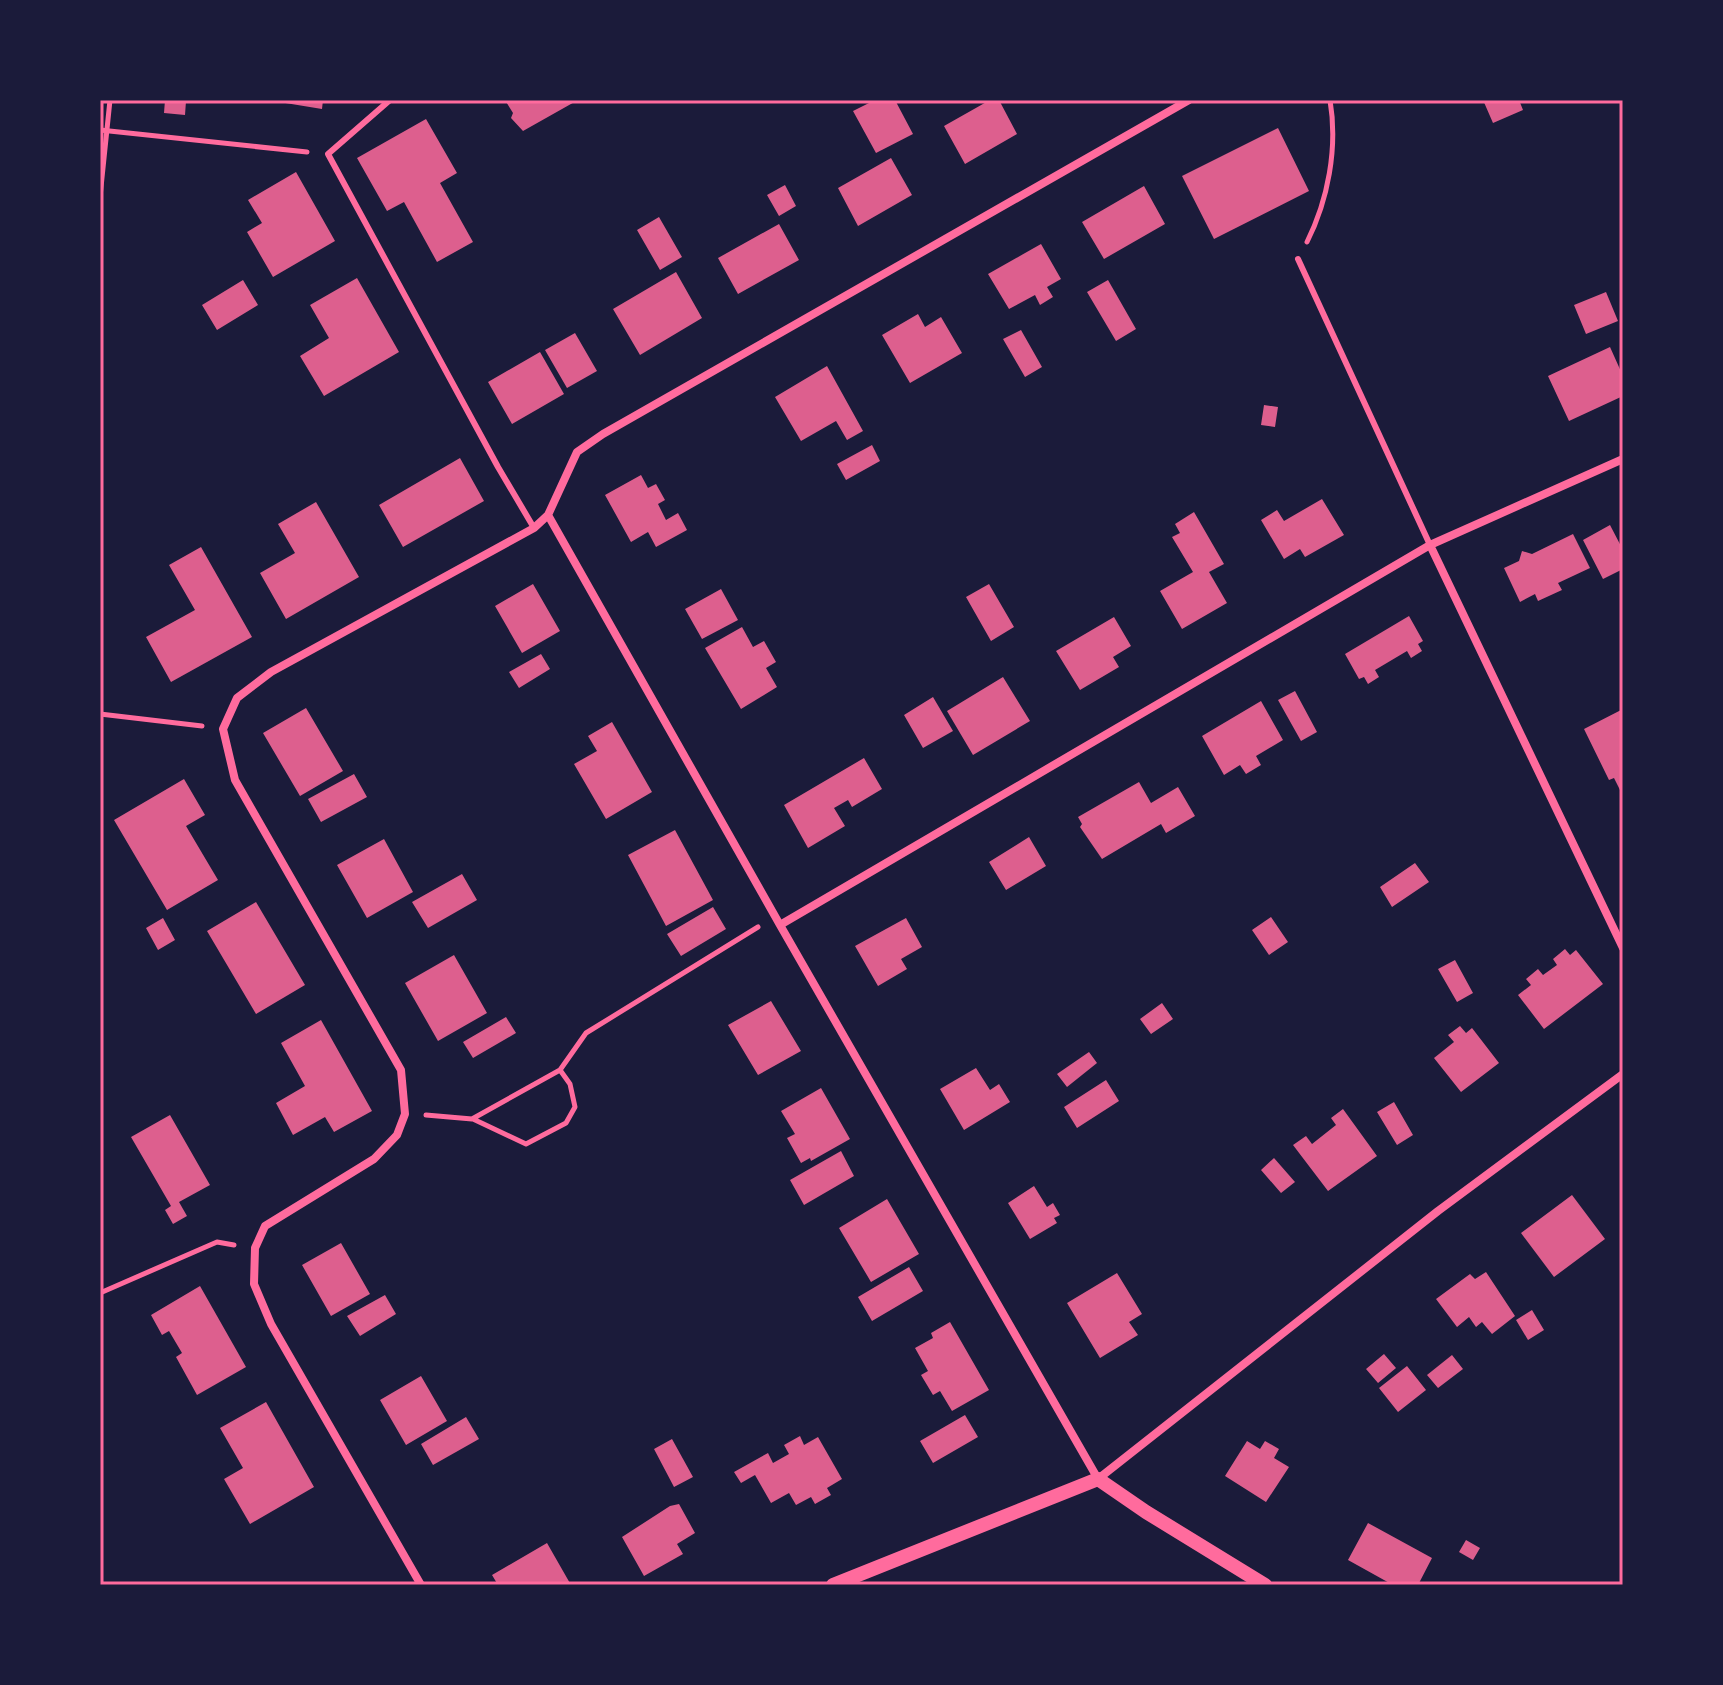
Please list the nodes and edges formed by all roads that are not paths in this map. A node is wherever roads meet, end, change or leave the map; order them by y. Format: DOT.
graph roads {
  1 [pos="390,100"];
  2 [pos="1189,100"];
  3 [pos="1298,259"];
  4 [pos="1623,459"];
  5 [pos="548,515"];
  6 [pos="534,528"];
  7 [pos="1430,545"];
  8 [pos="780,925"];
  9 [pos="1623,948"];
  10 [pos="1623,1074"];
  11 [pos="1098,1479"];
  12 [pos="421,1585"];
  13 [pos="833,1585"];
  14 [pos="1265,1585"];
  1 -- 6 [label="lane"];
  2 -- 5 [label="street"];
  3 -- 7 [label="lane"];
  4 -- 7 [label="street"];
  5 -- 6 [label="street"];
  5 -- 8 [label="street"];
  6 -- 12 [label="street"];
  7 -- 8 [label="street"];
  7 -- 9 [label="street"];
  8 -- 11 [label="street"];
  10 -- 11 [label="street"];
  11 -- 13 [label="street"];
  11 -- 14 [label="street"];
}
